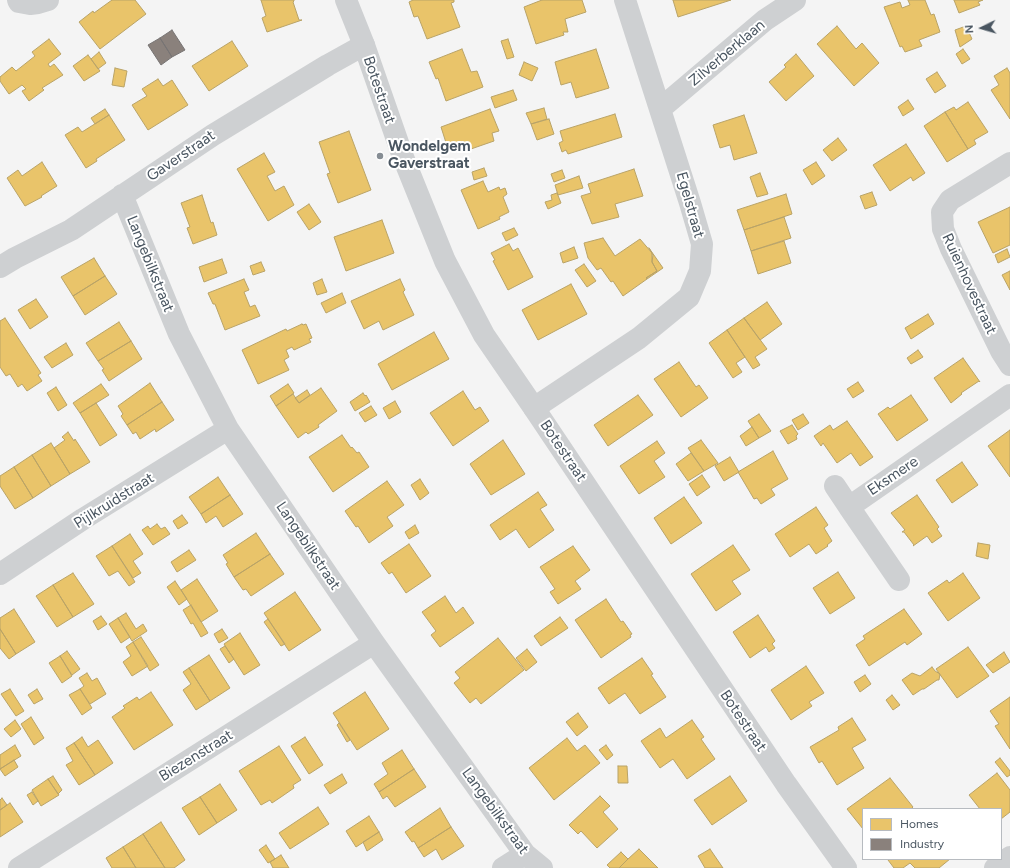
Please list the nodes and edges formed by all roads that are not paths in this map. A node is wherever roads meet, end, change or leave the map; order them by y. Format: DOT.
graph roads {
  1 [pos="18,0"];
  2 [pos="48,0"];
  3 [pos="346,0"];
  4 [pos="625,0"];
  5 [pos="795,0"];
  6 [pos="364,44"];
  7 [pos="660,109"];
  8 [pos="1010,163"];
  9 [pos="122,195"];
  10 [pos="0,267"];
  11 [pos="1010,365"];
  12 [pos="1010,395"];
  13 [pos="534,408"];
  14 [pos="228,429"];
  15 [pos="835,486"];
  16 [pos="848,507"];
  17 [pos="0,574"];
  18 [pos="899,580"];
  19 [pos="374,644"];
  20 [pos="525,854"];
  21 [pos="1010,857"];
  22 [pos="19,868"];
  23 [pos="503,868"];
  24 [pos="542,868"];
  25 [pos="846,868"];
  26 [pos="995,868"];
  1 -- 2 [label="street"];
  3 -- 6 [label="street, Botestraat"];
  4 -- 7 [label="street, Egelstraat"];
  5 -- 7 [label="street, Zilverberklaan"];
  6 -- 9 [label="street, Gaverstraat"];
  6 -- 13 [label="street, Botestraat"];
  7 -- 13 [label="street, Egelstraat"];
  8 -- 11 [label="street, Ruienhovestraat"];
  9 -- 10 [label="street, Gaverstraat"];
  9 -- 14 [label="street, Langebilkstraat"];
  12 -- 16 [label="street, Eksmere"];
  13 -- 25 [label="street, Botestraat"];
  14 -- 17 [label="street, Pijlkruidstraat"];
  14 -- 19 [label="street, Langebilkstraat"];
  15 -- 16 [label="street"];
  16 -- 18 [label="street"];
  19 -- 20 [label="street, Langebilkstraat"];
  19 -- 22 [label="street, Biezenstraat"];
  20 -- 23 [label="street"];
  20 -- 24 [label="street, Langebilkstraat"];
  21 -- 26 [label="street"];
}
